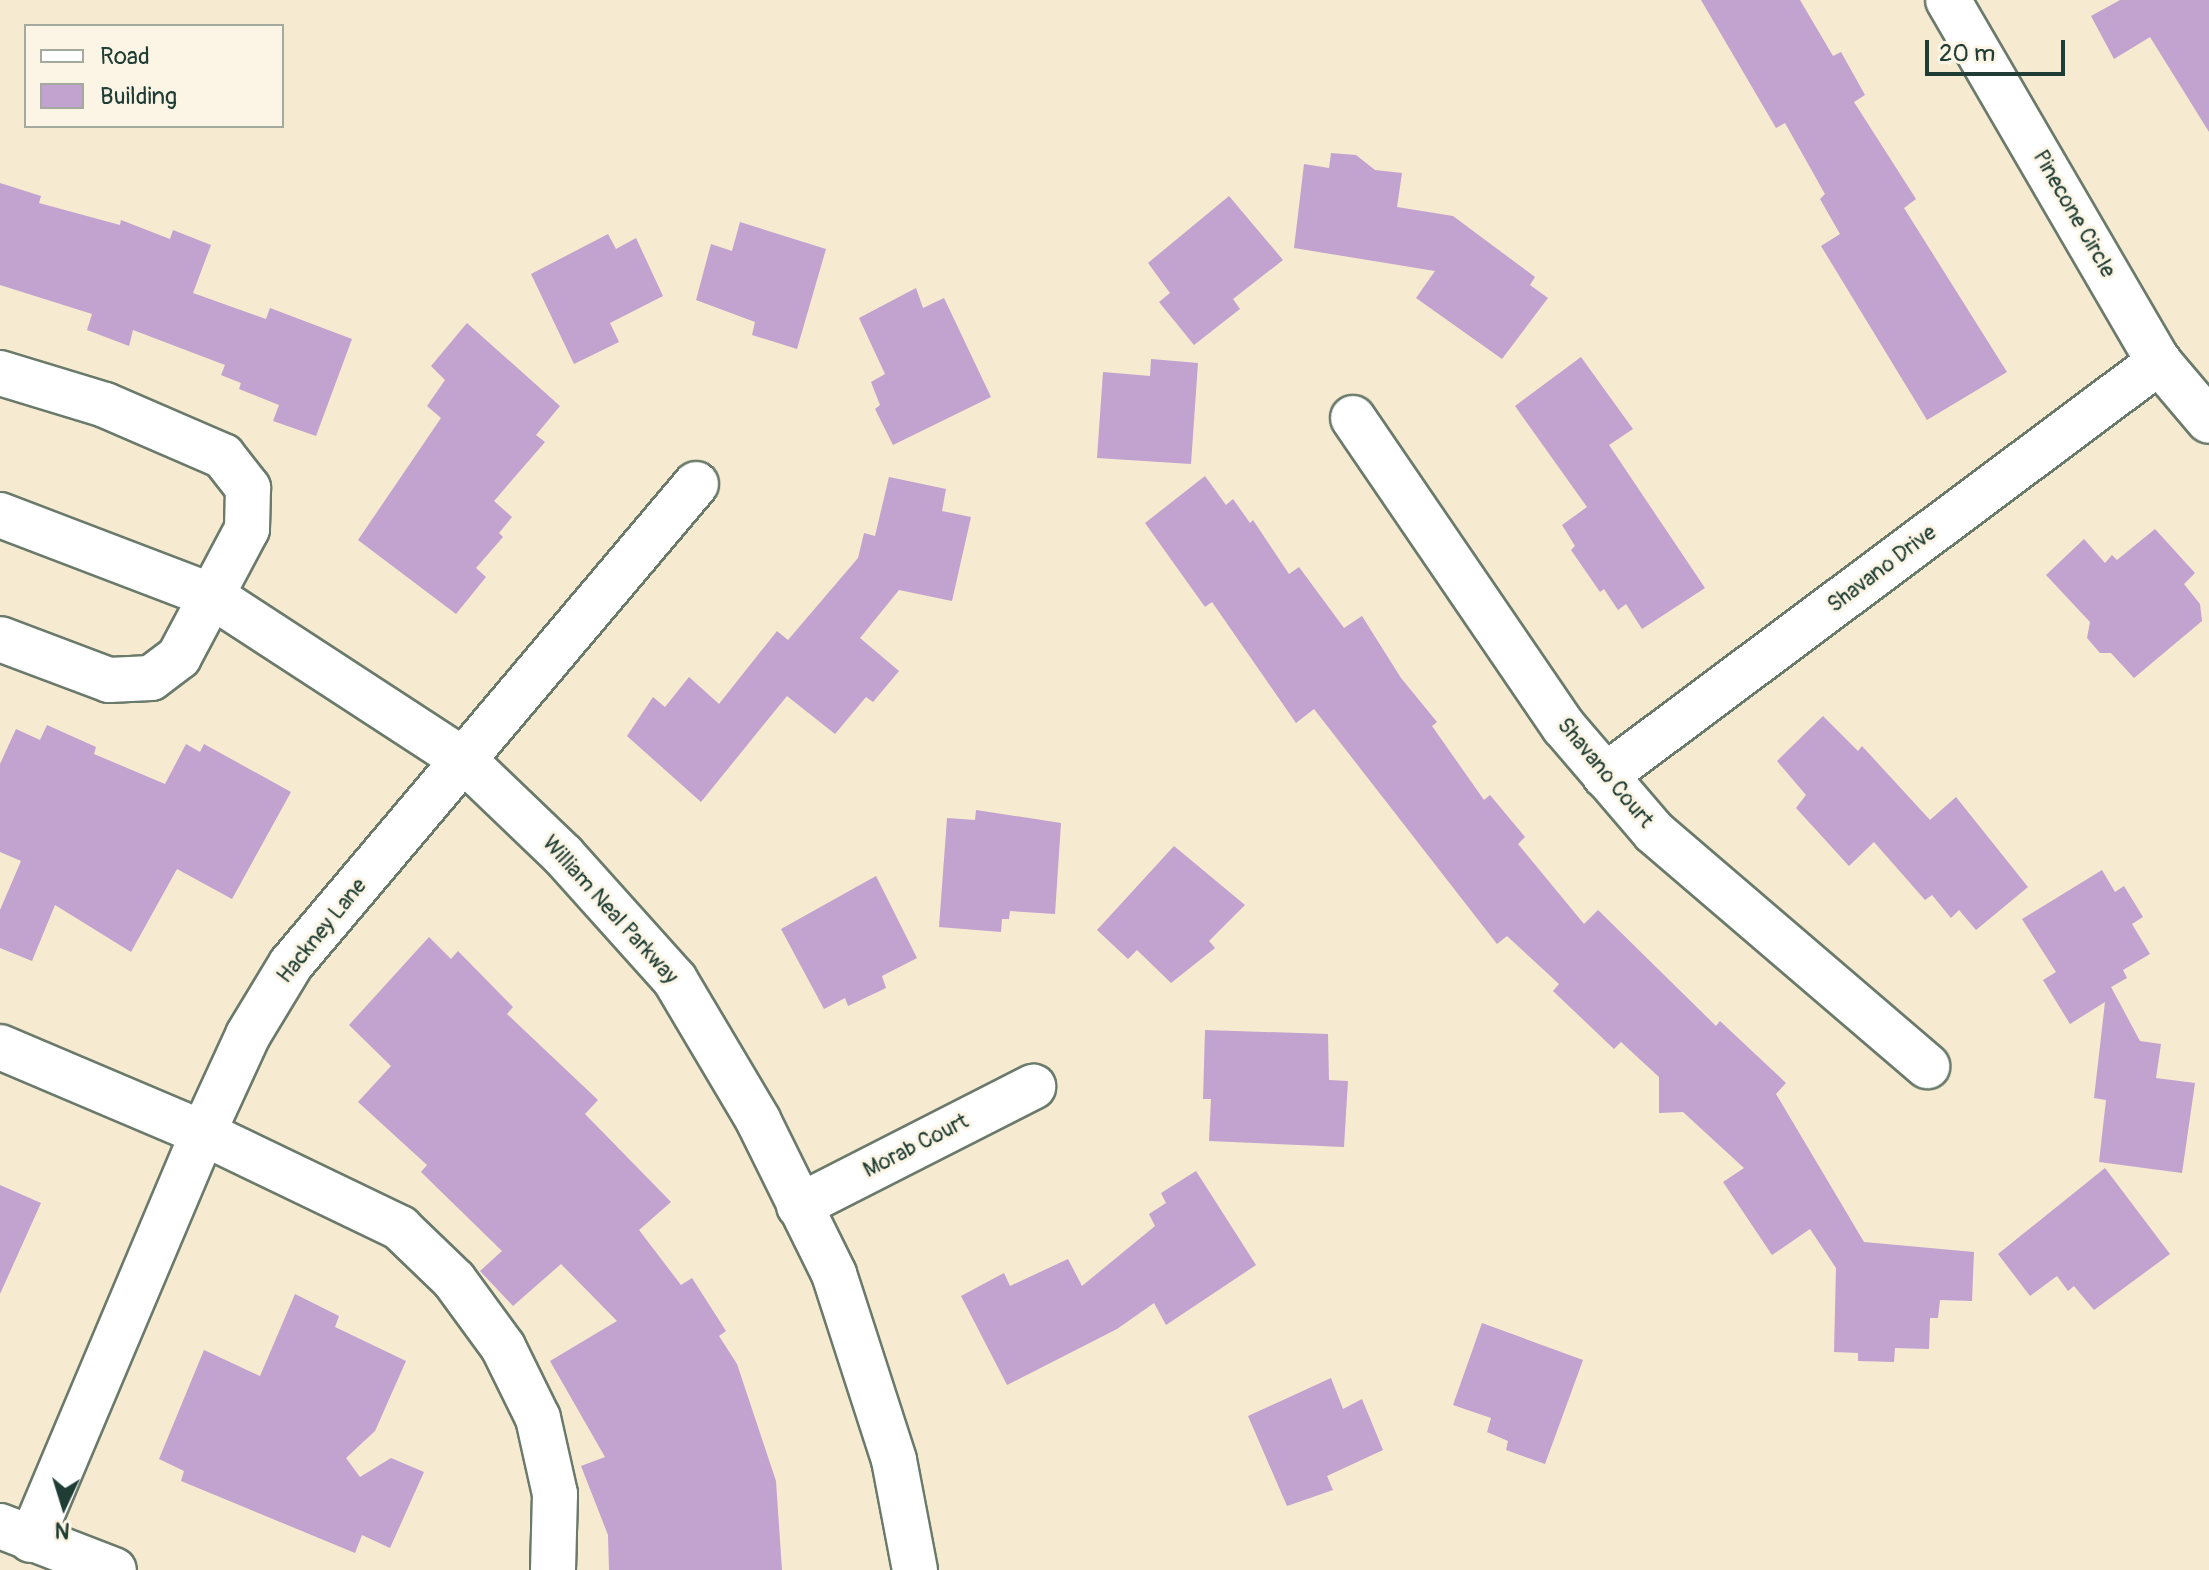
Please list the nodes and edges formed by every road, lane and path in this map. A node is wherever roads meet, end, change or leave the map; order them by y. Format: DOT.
graph roads {
  1 [pos="1948,0"];
  2 [pos="2159,362"];
  3 [pos="0,373"];
  4 [pos="1353,418"];
  5 [pos="2209,421"];
  6 [pos="696,484"];
  7 [pos="0,515"];
  8 [pos="212,596"];
  9 [pos="0,639"];
  10 [pos="464,760"];
  11 [pos="1605,776"];
  12 [pos="0,1047"];
  13 [pos="1927,1066"];
  14 [pos="1033,1087"];
  15 [pos="203,1133"];
  16 [pos="799,1206"];
  17 [pos="15,1533"];
  18 [pos="114,1570"];
  19 [pos="553,1570"];
  20 [pos="915,1570"];
  1 -- 2 [label="street, Pinecone Circle"];
  2 -- 5 [label="street, Pinecone Circle"];
  2 -- 11 [label="street, Shavano Drive"];
  3 -- 8 [label="street"];
  4 -- 11 [label="street, Shavano Court"];
  6 -- 10 [label="street, Hackney Lane"];
  7 -- 8 [label="street, William Neal Parkway"];
  8 -- 9 [label="street"];
  8 -- 10 [label="street, William Neal Parkway"];
  10 -- 15 [label="street, Hackney Lane"];
  10 -- 16 [label="street, William Neal Parkway"];
  11 -- 13 [label="street, Shavano Court"];
  12 -- 15 [label="street"];
  14 -- 16 [label="street, Morab Court"];
  15 -- 17 [label="street, Hackney Lane"];
  15 -- 19 [label="street"];
  16 -- 20 [label="street, William Neal Parkway"];
  17 -- 18 [label="street"];
}
